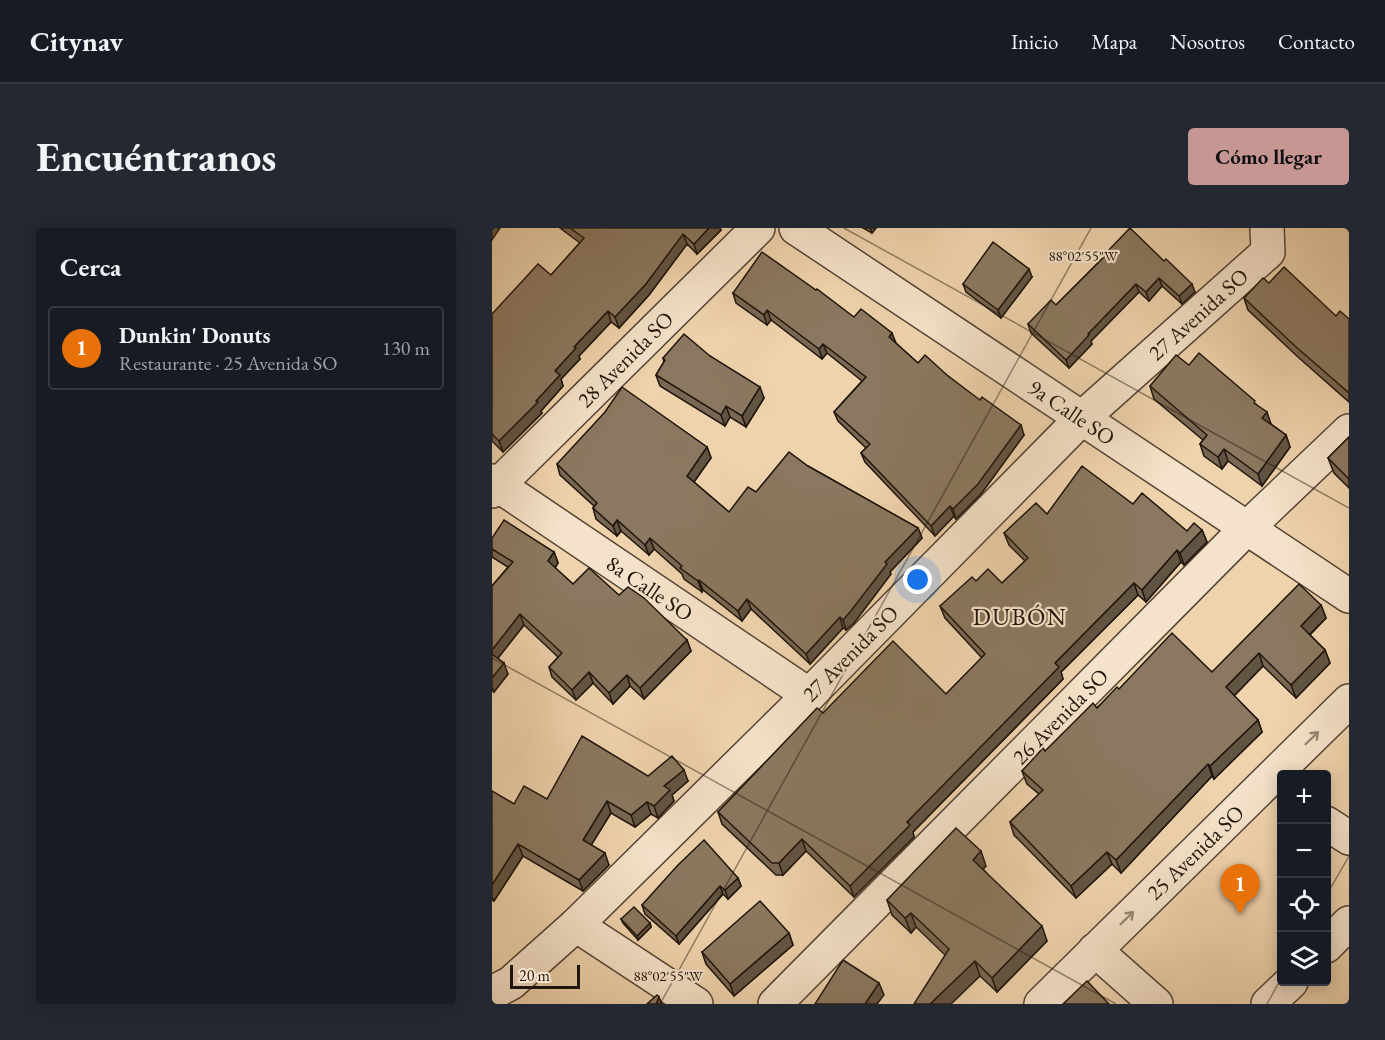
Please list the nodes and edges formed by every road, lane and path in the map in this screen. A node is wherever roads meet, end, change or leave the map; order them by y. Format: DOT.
graph roads {
  1 [pos="758,228"];
  2 [pos="796,228"];
  3 [pos="1267,228"];
  4 [pos="1082,418"];
  5 [pos="1349,431"];
  6 [pos="494,485"];
  7 [pos="1247,528"];
  8 [pos="1349,596"];
  9 [pos="809,695"];
  10 [pos="1349,701"];
  11 [pos="1274,787"];
  12 [pos="1328,824"];
  13 [pos="1349,838"];
  14 [pos="1349,923"];
  15 [pos="576,925"];
  16 [pos="1331,941"];
  17 [pos="1095,950"];
  18 [pos="1286,986"];
  19 [pos="492,993"];
  20 [pos="696,1004"];
  21 [pos="774,1004"];
  22 [pos="1041,1004"];
  23 [pos="1156,1004"];
  24 [pos="1268,1004"];
  1 -- 6 [label="street, 28 Avenida SO"];
  2 -- 4 [label="street, 9a Calle SO"];
  3 -- 4 [label="street, 27 Avenida SO"];
  4 -- 7 [label="street, 9a Calle SO"];
  4 -- 9 [label="street, 27 Avenida SO"];
  5 -- 7 [label="street, 26 Avenida SO"];
  6 -- 9 [label="street, 8a Calle SO"];
  7 -- 8 [label="street, 9a Calle SO"];
  7 -- 21 [label="street, 26 Avenida SO"];
  9 -- 15 [label="street, 27 Avenida SO"];
  11 -- 10 [label="street, 25 Avenida SO, one-way"];
  17 -- 11 [label="street, 25 Avenida SO, one-way"];
  12 -- 13 [label="street"];
  14 -- 16 [label="street"];
  15 -- 19 [label="street, 27 Avenida SO"];
  15 -- 20 [label="street"];
  17 -- 22 [label="street, 25 Avenida SO"];
  17 -- 23 [label="street"];
  18 -- 24 [label="street"];
}
